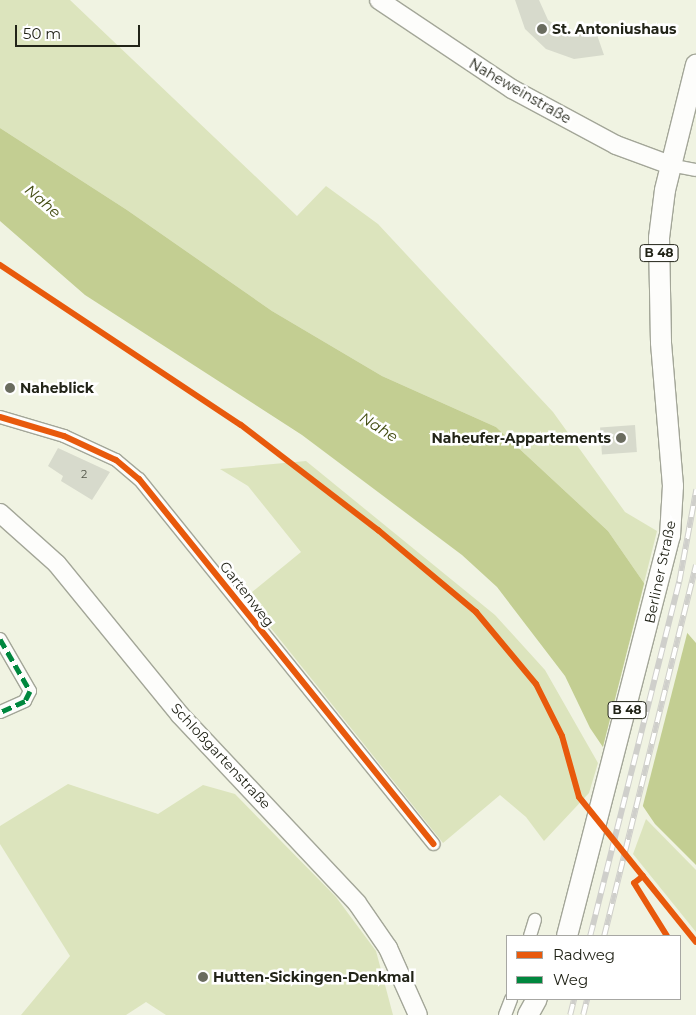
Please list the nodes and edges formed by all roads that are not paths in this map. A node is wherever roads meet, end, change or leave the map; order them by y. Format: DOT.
graph roads {
  1 [pos="379,0"];
  2 [pos="696,65"];
  3 [pos="685,168"];
  4 [pos="0,417"];
  5 [pos="0,513"];
  6 [pos="0,639"];
  7 [pos="0,712"];
  8 [pos="433,844"];
  9 [pos="535,920"];
  10 [pos="530,935"];
  11 [pos="567,935"];
  12 [pos="511,1000"];
  13 [pos="537,1000"];
  14 [pos="418,1015"];
  15 [pos="505,1015"];
  16 [pos="528,1015"];
  1 -- 3 [label="main road, Naheweinstraße"];
  2 -- 3 [label="main road, B 48"];
  3 -- 11 [label="main road, Berliner Straße / B 48"];
  4 -- 8 [label="street, Gartenweg"];
  5 -- 14 [label="main road, Schloßgartenstraße"];
  6 -- 7 [label="street"];
  9 -- 10 [label="street"];
  12 -- 15 [label="street"];
  13 -- 16 [label="main road"];
}
